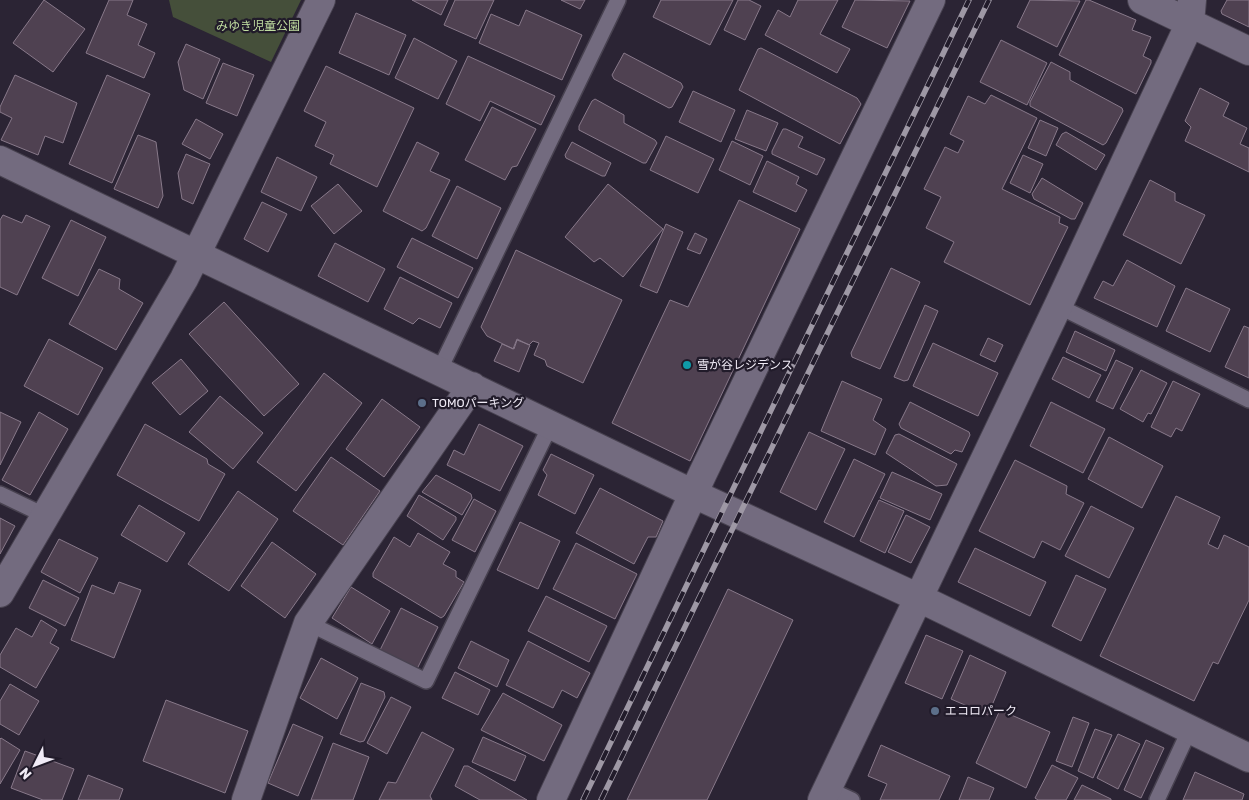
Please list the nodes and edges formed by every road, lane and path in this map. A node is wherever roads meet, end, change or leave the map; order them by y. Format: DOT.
graph roads {
  1 [pos="321,0"];
  2 [pos="618,0"];
  3 [pos="931,0"];
  4 [pos="1142,0"];
  5 [pos="1191,11"];
  6 [pos="1249,51"];
  7 [pos="0,160"];
  8 [pos="197,255"];
  9 [pos="1058,306"];
  10 [pos="439,371"];
  11 [pos="472,386"];
  12 [pos="1249,400"];
  13 [pos="551,424"];
  14 [pos="0,494"];
  15 [pos="694,494"];
  16 [pos="46,516"];
  17 [pos="0,593"];
  18 [pos="918,598"];
  19 [pos="308,623"];
  20 [pos="1189,730"];
  21 [pos="1249,758"];
  22 [pos="834,796"];
  23 [pos="246,800"];
  24 [pos="551,800"];
  25 [pos="1157,800"];
  1 -- 8 [label="street"];
  2 -- 10 [label="lane"];
  3 -- 15 [label="street"];
  4 -- 5 [label="street"];
  5 -- 6 [label="street"];
  5 -- 9 [label="street"];
  7 -- 8 [label="street"];
  8 -- 10 [label="street"];
  8 -- 16 [label="street"];
  9 -- 12 [label="lane"];
  9 -- 18 [label="street"];
  10 -- 11 [label="street"];
  11 -- 13 [label="street"];
  11 -- 19 [label="street"];
  13 -- 15 [label="street"];
  13 -- 19 [label="lane"];
  14 -- 16 [label="lane"];
  15 -- 18 [label="street"];
  15 -- 24 [label="street"];
  16 -- 17 [label="street"];
  18 -- 20 [label="street"];
  18 -- 22 [label="street"];
  19 -- 23 [label="street"];
  20 -- 21 [label="street"];
  20 -- 25 [label="lane"];
}
